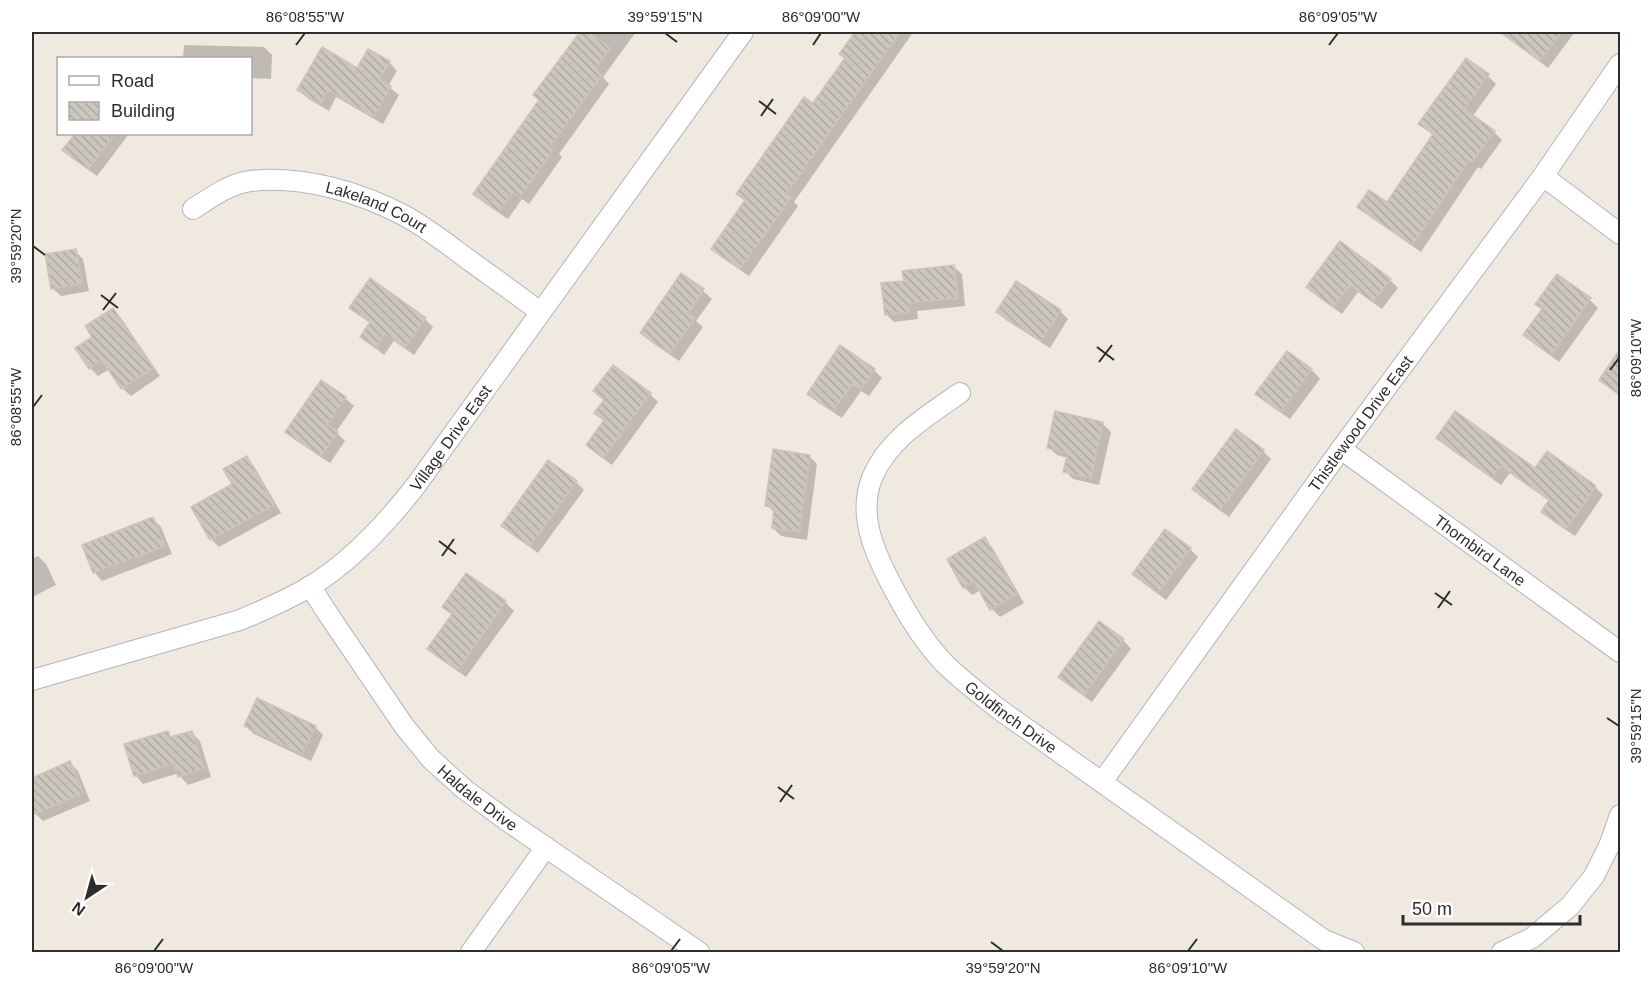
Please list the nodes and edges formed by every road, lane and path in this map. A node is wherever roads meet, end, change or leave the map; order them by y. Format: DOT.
graph roads {
  1 [pos="743,32"];
  2 [pos="1620,64"];
  3 [pos="1543,176"];
  4 [pos="193,209"];
  5 [pos="1620,234"];
  6 [pos="540,312"];
  7 [pos="960,393"];
  8 [pos="1341,449"];
  9 [pos="310,586"];
  10 [pos="1620,652"];
  11 [pos="32,680"];
  12 [pos="1102,782"];
  13 [pos="1620,815"];
  14 [pos="546,847"];
  15 [pos="471,952"];
  16 [pos="699,952"];
  17 [pos="1354,952"];
  18 [pos="1502,952"];
  1 -- 6 [label="street, Village Drive East"];
  2 -- 3 [label="street, Thistlewood Drive East"];
  3 -- 5 [label="street"];
  3 -- 8 [label="street, Thistlewood Drive East"];
  4 -- 6 [label="street, Lakeland Court"];
  6 -- 9 [label="street, Village Drive East"];
  7 -- 12 [label="street, Goldfinch Drive"];
  8 -- 10 [label="street, Thornbird Lane"];
  8 -- 12 [label="street, Thistlewood Drive East"];
  9 -- 11 [label="street, Village Drive East"];
  9 -- 14 [label="street, Haldale Drive"];
  12 -- 17 [label="street, Goldfinch Drive"];
  13 -- 18 [label="street"];
  14 -- 15 [label="street"];
  14 -- 16 [label="street, Haldale Drive"];
}
